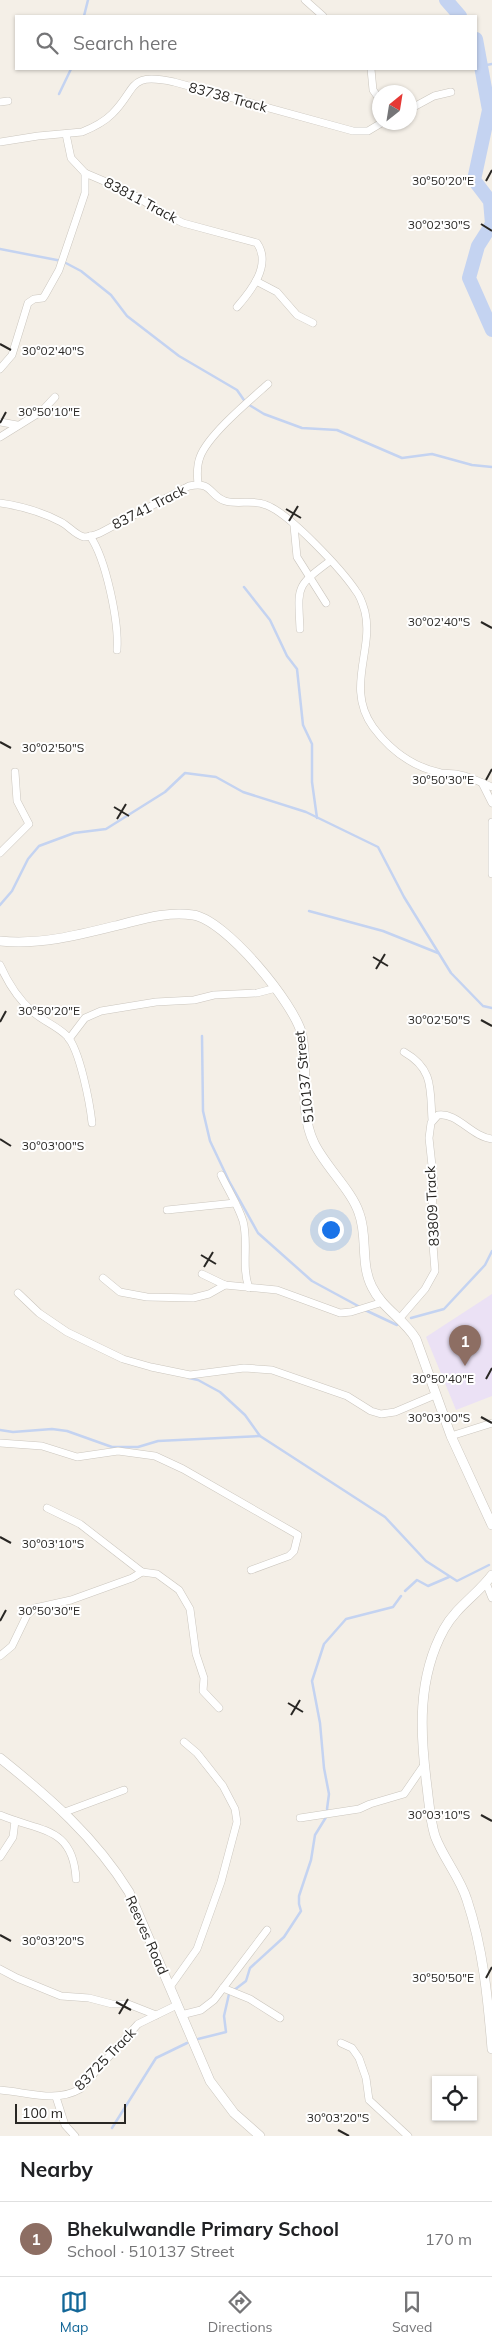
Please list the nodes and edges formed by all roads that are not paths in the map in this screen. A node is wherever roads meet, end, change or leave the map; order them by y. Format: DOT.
graph roads {
  1 [pos="305,0"];
  2 [pos="322,15"];
  3 [pos="371,70"];
  4 [pos="373,85"];
  5 [pos="452,92"];
  6 [pos="417,105"];
  7 [pos="372,129"];
  8 [pos="66,134"];
  9 [pos="0,142"];
  10 [pos="85,173"];
  11 [pos="256,283"];
  12 [pos="237,307"];
  13 [pos="313,323"];
  14 [pos="0,369"];
  15 [pos="268,384"];
  16 [pos="55,397"];
  17 [pos="0,422"];
  18 [pos="19,425"];
  19 [pos="0,437"];
  20 [pos="198,484"];
  21 [pos="0,503"];
  22 [pos="294,526"];
  23 [pos="90,536"];
  24 [pos="330,561"];
  25 [pos="308,577"];
  26 [pos="326,603"];
  27 [pos="300,629"];
  28 [pos="116,650"];
  29 [pos="16,772"];
  30 [pos="482,783"];
  31 [pos="492,786"];
  32 [pos="492,803"];
  33 [pos="492,822"];
  34 [pos="0,853"];
  35 [pos="492,874"];
  36 [pos="0,941"];
  37 [pos="0,965"];
  38 [pos="276,988"];
  39 [pos="69,1039"];
  40 [pos="404,1052"];
  41 [pos="432,1120"];
  42 [pos="92,1123"];
  43 [pos="492,1139"];
  44 [pos="221,1175"];
  45 [pos="235,1202"];
  46 [pos="167,1210"];
  47 [pos="202,1274"];
  48 [pos="102,1278"];
  49 [pos="225,1285"];
  50 [pos="249,1288"];
  51 [pos="18,1293"];
  52 [pos="383,1302"];
  53 [pos="400,1318"];
  54 [pos="435,1395"];
  55 [pos="492,1423"];
  56 [pos="451,1436"];
  57 [pos="0,1443"];
  58 [pos="47,1508"];
  59 [pos="492,1525"];
  60 [pos="251,1570"];
  61 [pos="139,1574"];
  62 [pos="489,1579"];
  63 [pos="492,1598"];
  64 [pos="0,1656"];
  65 [pos="219,1708"];
  66 [pos="184,1742"];
  67 [pos="0,1758"];
  68 [pos="424,1765"];
  69 [pos="124,1790"];
  70 [pos="65,1812"];
  71 [pos="0,1814"];
  72 [pos="300,1818"];
  73 [pos="15,1821"];
  74 [pos="0,1857"];
  75 [pos="76,1879"];
  76 [pos="267,1930"];
  77 [pos="0,1969"];
  78 [pos="170,1987"];
  79 [pos="223,1988"];
  80 [pos="177,2005"];
  81 [pos="156,2015"];
  82 [pos="181,2015"];
  83 [pos="280,2018"];
  84 [pos="341,2043"];
  85 [pos="492,2049"];
  86 [pos="0,2090"];
  87 [pos="56,2097"];
  88 [pos="75,2136"];
  89 [pos="260,2136"];
  90 [pos="408,2136"];
  1 -- 2 [label="street"];
  3 -- 4 [label="street"];
  5 -- 6 [label="street"];
  7 -- 8 [label="street, 83738 Track"];
  8 -- 9 [label="street, 83738 Track"];
  8 -- 10 [label="street, 83811 Track"];
  10 -- 11 [label="street, 83811 Track"];
  10 -- 14 [label="street"];
  11 -- 12 [label="street"];
  11 -- 13 [label="street"];
  15 -- 20 [label="street"];
  16 -- 18 [label="street"];
  17 -- 18 [label="street"];
  18 -- 19 [label="street"];
  20 -- 22 [label="street, 83741 Track"];
  20 -- 23 [label="street, 83741 Track"];
  21 -- 23 [label="street"];
  22 -- 24 [label="street, 83741 Track"];
  22 -- 25 [label="street"];
  23 -- 28 [label="street"];
  24 -- 25 [label="street"];
  24 -- 30 [label="street, 83741 Track"];
  25 -- 26 [label="street"];
  25 -- 27 [label="street"];
  29 -- 34 [label="street"];
  30 -- 31 [label="street, 83741 Track"];
  30 -- 32 [label="street"];
  33 -- 35 [label="street"];
  36 -- 38 [label="street, 510137 Street"];
  37 -- 39 [label="street"];
  38 -- 39 [label="street"];
  38 -- 52 [label="street, 510137 Street"];
  39 -- 42 [label="street"];
  40 -- 41 [label="street, 83809 Track"];
  41 -- 43 [label="street"];
  41 -- 53 [label="street, 83809 Track"];
  44 -- 45 [label="street"];
  45 -- 46 [label="street"];
  45 -- 50 [label="street"];
  47 -- 49 [label="street"];
  48 -- 49 [label="street"];
  49 -- 50 [label="street"];
  50 -- 52 [label="street"];
  51 -- 54 [label="street"];
  52 -- 53 [label="street, 510137 Street"];
  53 -- 54 [label="street, 510137 Street"];
  54 -- 56 [label="street, 510137 Street"];
  55 -- 56 [label="street"];
  56 -- 59 [label="street, 510137 Street"];
  57 -- 60 [label="street"];
  58 -- 61 [label="street"];
  61 -- 64 [label="street"];
  61 -- 65 [label="street"];
  62 -- 63 [label="street"];
  62 -- 68 [label="street"];
  66 -- 78 [label="street"];
  67 -- 70 [label="street, Reeves Road"];
  68 -- 72 [label="street"];
  68 -- 85 [label="street"];
  69 -- 70 [label="street"];
  70 -- 78 [label="street, Reeves Road"];
  71 -- 73 [label="street"];
  73 -- 74 [label="street"];
  73 -- 75 [label="street"];
  76 -- 79 [label="street"];
  77 -- 81 [label="street"];
  78 -- 80 [label="street, Reeves Road"];
  79 -- 82 [label="street"];
  79 -- 83 [label="street"];
  80 -- 81 [label="street, 83725 Track"];
  80 -- 82 [label="street, Reeves Road"];
  81 -- 87 [label="street, 83725 Track"];
  82 -- 89 [label="street, Reeves Road"];
  84 -- 90 [label="street"];
  86 -- 87 [label="street, 83725 Track"];
  87 -- 88 [label="street"];
}
